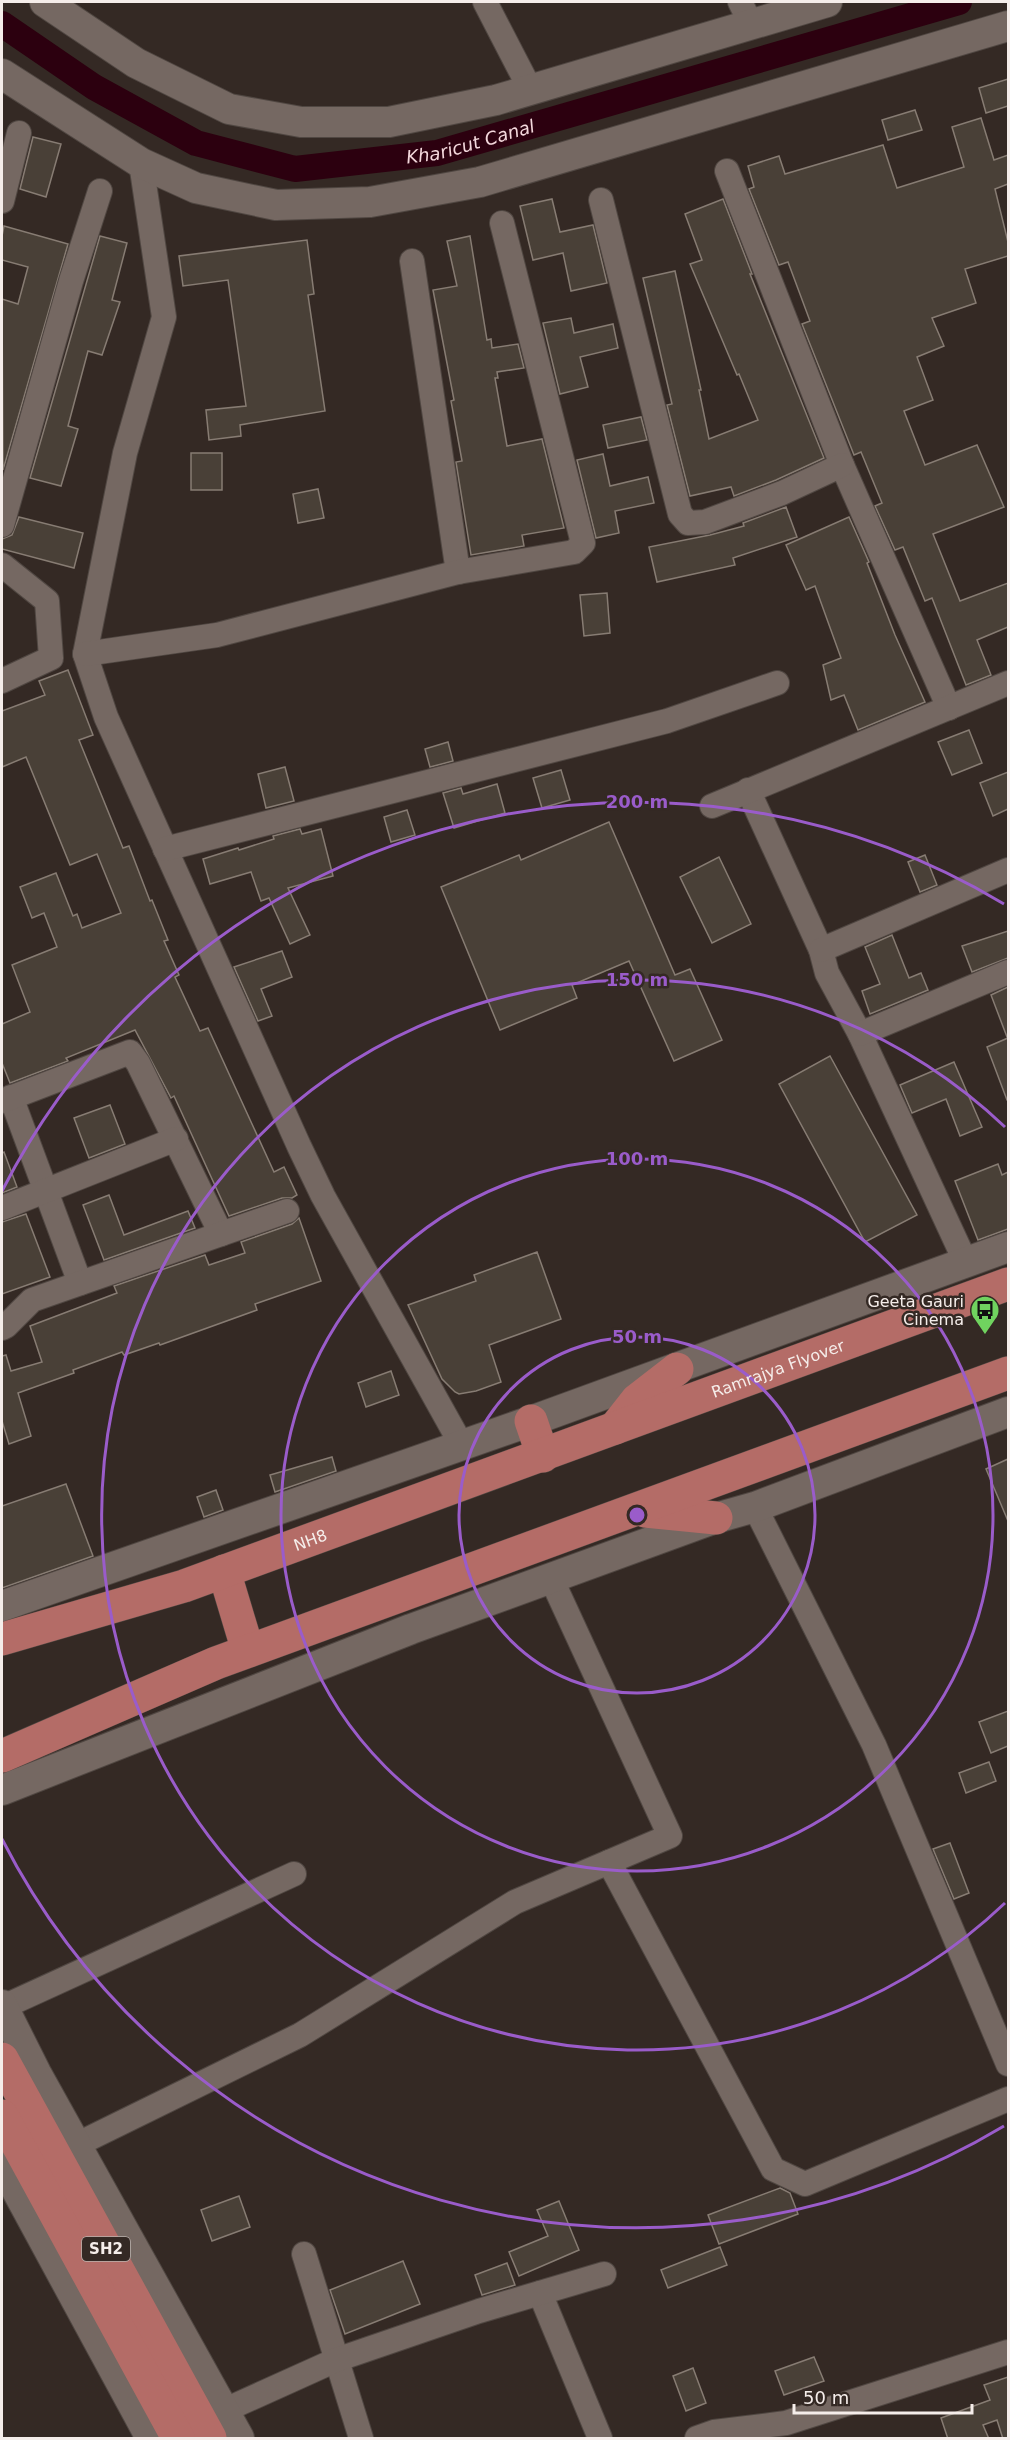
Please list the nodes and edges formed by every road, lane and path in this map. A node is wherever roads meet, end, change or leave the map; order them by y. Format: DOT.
graph roads {
  1 [pos="45,2"];
  2 [pos="485,2"];
  3 [pos="827,2"];
  4 [pos="746,13"];
  5 [pos="1008,26"];
  6 [pos="2,74"];
  7 [pos="530,90"];
  8 [pos="19,133"];
  9 [pos="141,163"];
  10 [pos="727,171"];
  11 [pos="100,191"];
  12 [pos="601,200"];
  13 [pos="2,201"];
  14 [pos="502,223"];
  15 [pos="412,261"];
  16 [pos="842,465"];
  17 [pos="2,525"];
  18 [pos="2,565"];
  19 [pos="458,573"];
  20 [pos="85,654"];
  21 [pos="2,681"];
  22 [pos="777,682"];
  23 [pos="1008,683"];
  24 [pos="950,708"];
  25 [pos="748,790"];
  26 [pos="712,806"];
  27 [pos="165,849"];
  28 [pos="1008,870"];
  29 [pos="821,950"];
  30 [pos="1008,972"];
  31 [pos="860,1034"];
  32 [pos="6,1099"];
  33 [pos="176,1139"];
  34 [pos="46,1191"];
  35 [pos="2,1208"];
  36 [pos="287,1211"];
  37 [pos="221,1234"];
  38 [pos="1008,1247"];
  39 [pos="966,1263"];
  40 [pos="80,1283"];
  41 [pos="1008,1284"];
  42 [pos="2,1328"];
  43 [pos="677,1369"];
  44 [pos="1008,1373"];
  45 [pos="1008,1412"];
  46 [pos="531,1421"];
  47 [pos="614,1430"];
  48 [pos="461,1444"];
  49 [pos="543,1456"];
  50 [pos="755,1507"];
  51 [pos="634,1510"];
  52 [pos="716,1518"];
  53 [pos="224,1571"];
  54 [pos="551,1578"];
  55 [pos="2,1606"];
  56 [pos="2,1639"];
  57 [pos="248,1651"];
  58 [pos="2,1756"];
  59 [pos="2,1790"];
  60 [pos="609,1862"];
  61 [pos="294,1874"];
  62 [pos="2,2006"];
  63 [pos="2,2059"];
  64 [pos="1008,2064"];
  65 [pos="1008,2099"];
  66 [pos="2,2116"];
  67 [pos="76,2145"];
  68 [pos="2,2163"];
  69 [pos="304,2254"];
  70 [pos="604,2274"];
  71 [pos="540,2293"];
  72 [pos="1008,2352"];
  73 [pos="336,2360"];
  74 [pos="217,2425"];
  75 [pos="741,2434"];
  76 [pos="151,2439"];
  77 [pos="178,2439"];
  78 [pos="239,2439"];
  79 [pos="361,2439"];
  80 [pos="600,2439"];
  81 [pos="696,2439"];
  1 -- 7 [label="street"];
  2 -- 7 [label="street"];
  3 -- 4 [label="street"];
  4 -- 7 [label="street"];
  5 -- 9 [label="street"];
  6 -- 9 [label="street"];
  8 -- 13 [label="street"];
  9 -- 20 [label="street"];
  10 -- 16 [label="street"];
  11 -- 17 [label="street"];
  12 -- 16 [label="street"];
  14 -- 19 [label="street"];
  15 -- 19 [label="street"];
  16 -- 24 [label="street"];
  18 -- 21 [label="street"];
  19 -- 20 [label="street"];
  20 -- 27 [label="street"];
  22 -- 27 [label="street"];
  23 -- 24 [label="street"];
  24 -- 25 [label="street"];
  25 -- 26 [label="street"];
  25 -- 29 [label="street"];
  27 -- 48 [label="street"];
  28 -- 29 [label="street"];
  29 -- 31 [label="street"];
  30 -- 31 [label="street"];
  31 -- 39 [label="street"];
  32 -- 33 [label="street"];
  32 -- 34 [label="street"];
  33 -- 34 [label="street"];
  33 -- 37 [label="street"];
  34 -- 35 [label="street"];
  34 -- 40 [label="street"];
  36 -- 37 [label="street"];
  37 -- 40 [label="street"];
  38 -- 39 [label="street"];
  39 -- 43 [label="street"];
  40 -- 42 [label="street"];
  41 -- 47 [label="main road, Ramrajya Flyover"];
  43 -- 46 [label="street"];
  43 -- 47 [label="main road"];
  44 -- 51 [label="main road"];
  45 -- 50 [label="street"];
  46 -- 48 [label="street"];
  46 -- 49 [label="main road"];
  47 -- 49 [label="main road, NH8"];
  48 -- 55 [label="street"];
  49 -- 53 [label="main road, NH8"];
  50 -- 52 [label="street"];
  50 -- 64 [label="street"];
  51 -- 52 [label="main road"];
  51 -- 57 [label="main road"];
  52 -- 54 [label="street"];
  53 -- 56 [label="main road, NH8"];
  53 -- 57 [label="main road"];
  54 -- 59 [label="street"];
  54 -- 60 [label="street"];
  57 -- 58 [label="main road"];
  60 -- 65 [label="street"];
  60 -- 67 [label="street"];
  61 -- 62 [label="street"];
  62 -- 67 [label="street"];
  63 -- 74 [label="main road, SH2"];
  66 -- 77 [label="main road, SH2"];
  67 -- 74 [label="street"];
  68 -- 76 [label="street"];
  69 -- 73 [label="street"];
  70 -- 71 [label="street"];
  71 -- 73 [label="street"];
  71 -- 80 [label="street"];
  72 -- 75 [label="street"];
  73 -- 74 [label="street"];
  73 -- 79 [label="street"];
  74 -- 78 [label="street"];
  75 -- 81 [label="street"];
}
